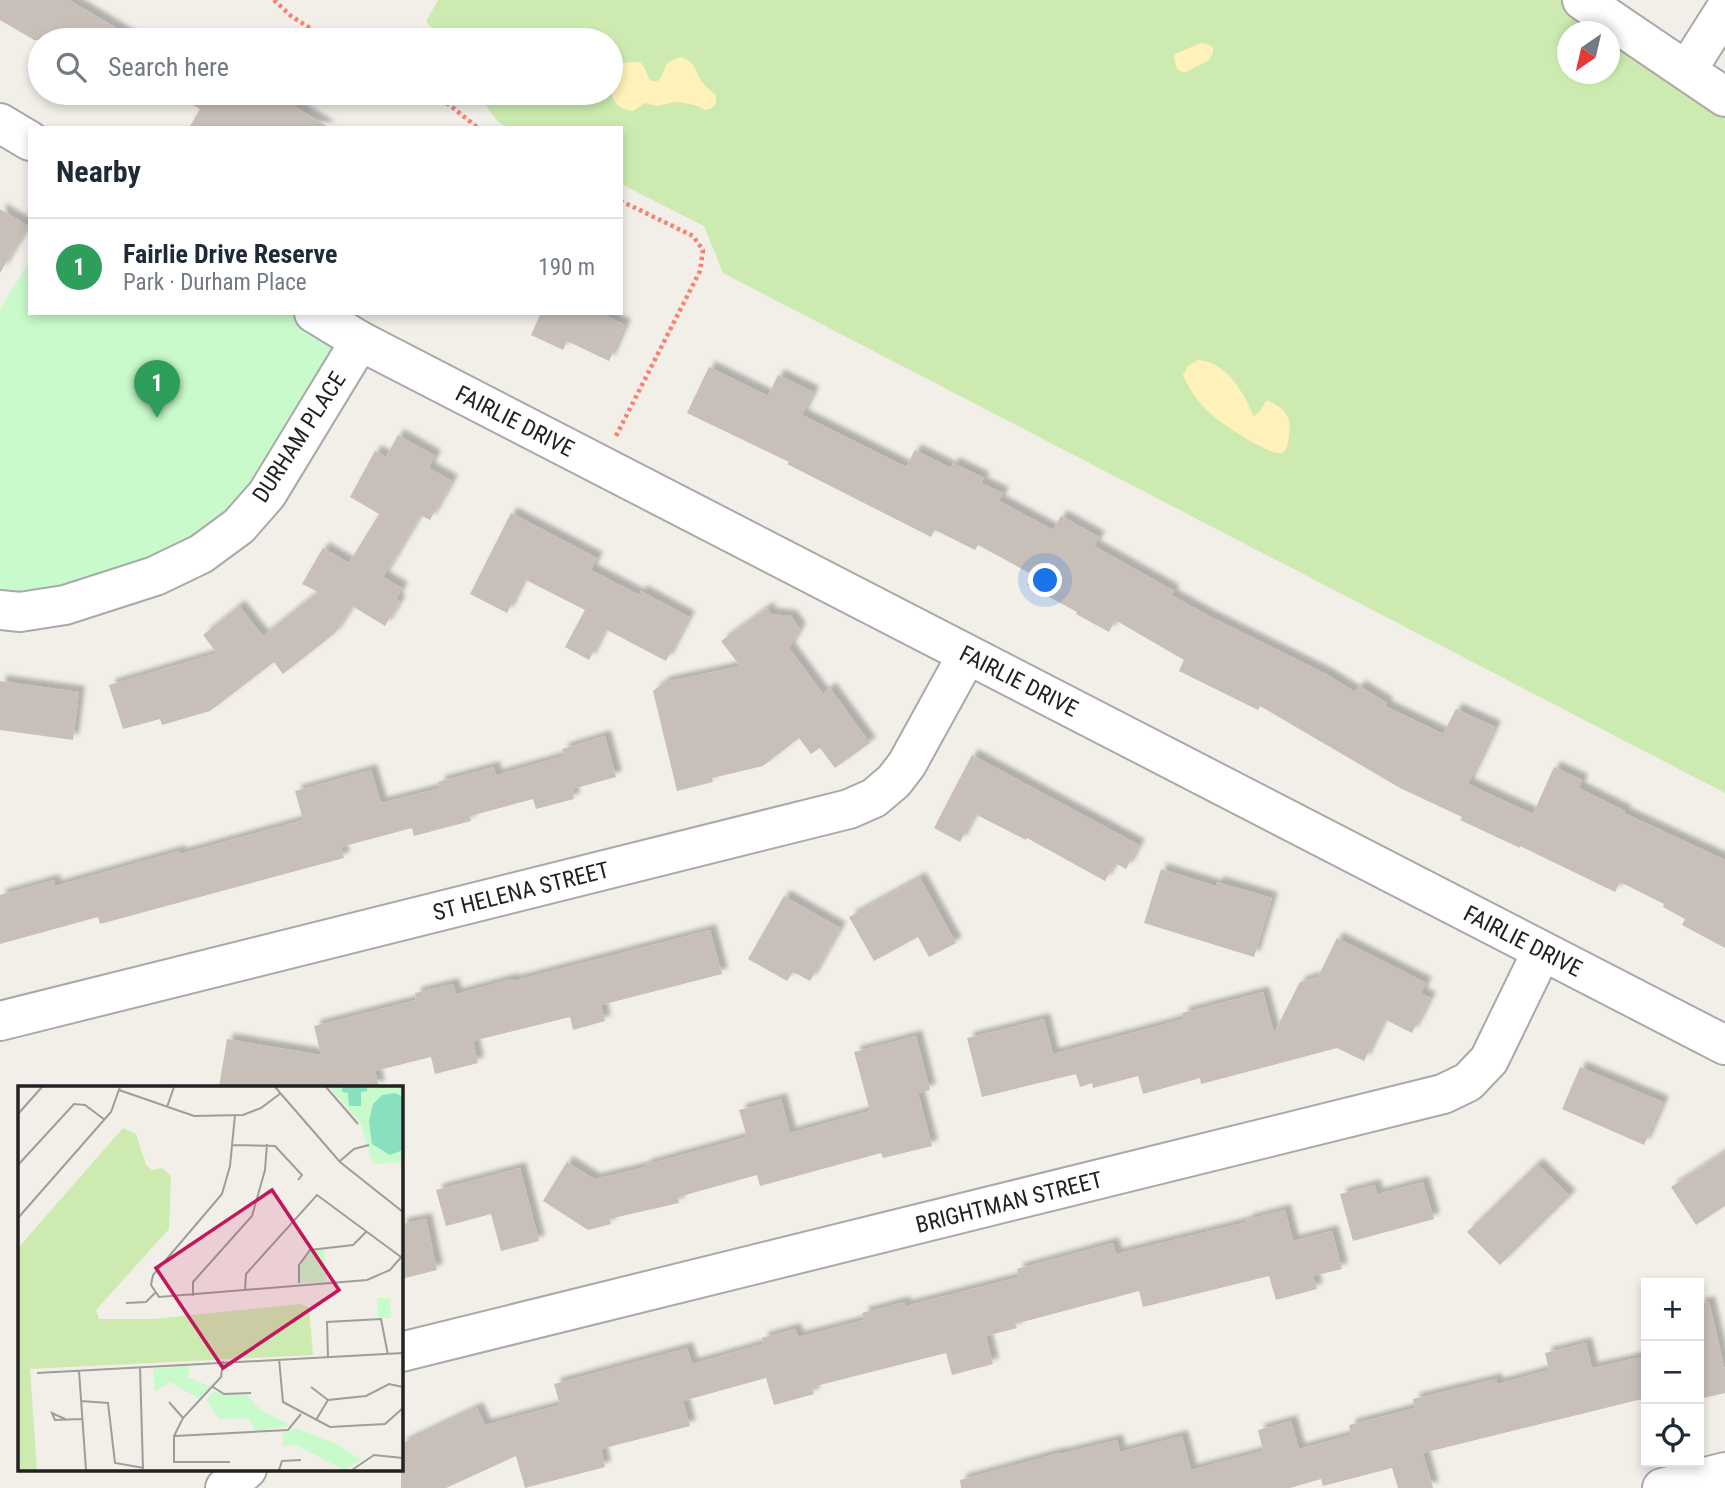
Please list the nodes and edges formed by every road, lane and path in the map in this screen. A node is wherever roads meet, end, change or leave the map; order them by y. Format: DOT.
graph roads {
  1 [pos="274,0"];
  2 [pos="1583,0"];
  3 [pos="1725,10"];
  4 [pos="310,28"];
  5 [pos="1687,70"];
  6 [pos="1725,97"];
  7 [pos="449,105"];
  8 [pos="0,123"];
  9 [pos="476,126"];
  10 [pos="28,140"];
  11 [pos="623,202"];
  12 [pos="317,315"];
  13 [pos="360,341"];
  14 [pos="601,465"];
  15 [pos="0,610"];
  16 [pos="967,655"];
  17 [pos="1542,951"];
  18 [pos="0,1021"];
  19 [pos="1725,1045"];
  20 [pos="402,1352"];
  21 [pos="246,1470"];
  22 [pos="1725,1472"];
  23 [pos="225,1488"];
  24 [pos="1662,1488"];
  1 -- 4 [label="path"];
  2 -- 5 [label="street"];
  3 -- 5 [label="street"];
  5 -- 6 [label="street"];
  7 -- 9 [label="path"];
  8 -- 10 [label="street"];
  11 -- 14 [label="path"];
  12 -- 13 [label="street, FAIRLIE DRIVE"];
  13 -- 14 [label="street, FAIRLIE DRIVE"];
  13 -- 15 [label="street, DURHAM PLACE"];
  14 -- 16 [label="street, FAIRLIE DRIVE"];
  16 -- 17 [label="street, FAIRLIE DRIVE"];
  16 -- 18 [label="street, ST HELENA STREET"];
  17 -- 19 [label="street, FAIRLIE DRIVE"];
  17 -- 20 [label="street, BRIGHTMAN STREET"];
  21 -- 23 [label="street"];
  22 -- 24 [label="street"];
}
